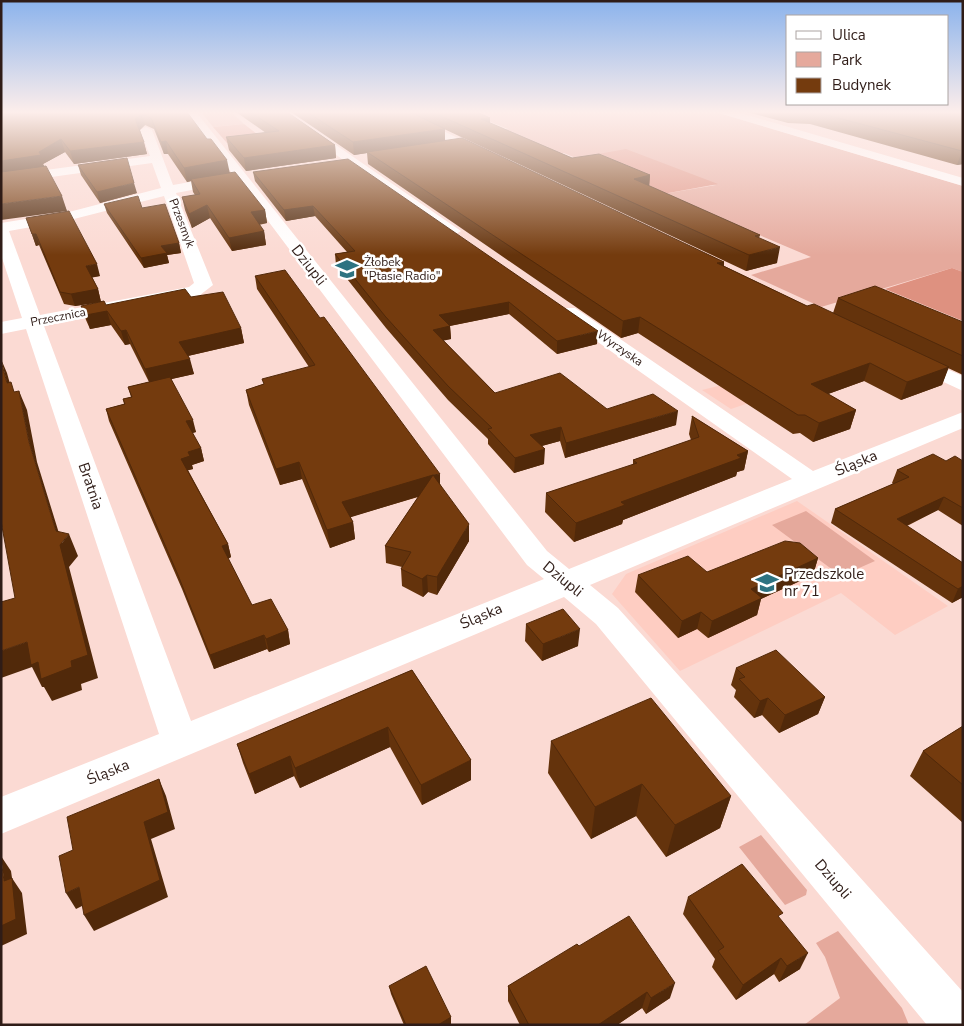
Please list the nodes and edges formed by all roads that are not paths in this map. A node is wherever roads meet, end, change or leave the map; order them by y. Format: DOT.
graph roads {
  1 [pos="156,159"];
  2 [pos="150,160"];
  3 [pos="235,160"];
  4 [pos="350,160"];
  5 [pos="366,160"];
  6 [pos="496,160"];
  7 [pos="888,160"];
  8 [pos="353,162"];
  9 [pos="334,164"];
  10 [pos="505,164"];
  11 [pos="250,176"];
  12 [pos="1,180"];
  13 [pos="963,182"];
  14 [pos="169,190"];
  15 [pos="1,229"];
  16 [pos="468,242"];
  17 [pos="203,287"];
  18 [pos="558,304"];
  19 [pos="33,322"];
  20 [pos="1,328"];
  21 [pos="900,354"];
  22 [pos="963,384"];
  23 [pos="963,418"];
  24 [pos="811,481"];
  25 [pos="565,581"];
  26 [pos="180,742"];
  27 [pos="1,816"];
  28 [pos="959,1025"];
  1 -- 14 [label="street, Przesmyk"];
  2 -- 12 [label="street"];
  3 -- 11 [label="street, Dziupli"];
  4 -- 8 [label="street"];
  5 -- 8 [label="street"];
  6 -- 10 [label="street"];
  7 -- 13 [label="street"];
  8 -- 9 [label="street"];
  8 -- 16 [label="street"];
  11 -- 14 [label="street"];
  11 -- 25 [label="street, Dziupli"];
  14 -- 15 [label="street"];
  14 -- 17 [label="street, Przesmyk"];
  15 -- 19 [label="street, Bratnia"];
  17 -- 19 [label="street, Przecznica"];
  18 -- 24 [label="street, Wyrzyska"];
  19 -- 20 [label="street, Przecznica"];
  19 -- 26 [label="street, Bratnia"];
  21 -- 22 [label="street"];
  23 -- 24 [label="street, Śląska"];
  24 -- 25 [label="street, Śląska"];
  25 -- 26 [label="street, Śląska"];
  25 -- 28 [label="street, Dziupli"];
  26 -- 27 [label="street, Śląska"];
}
